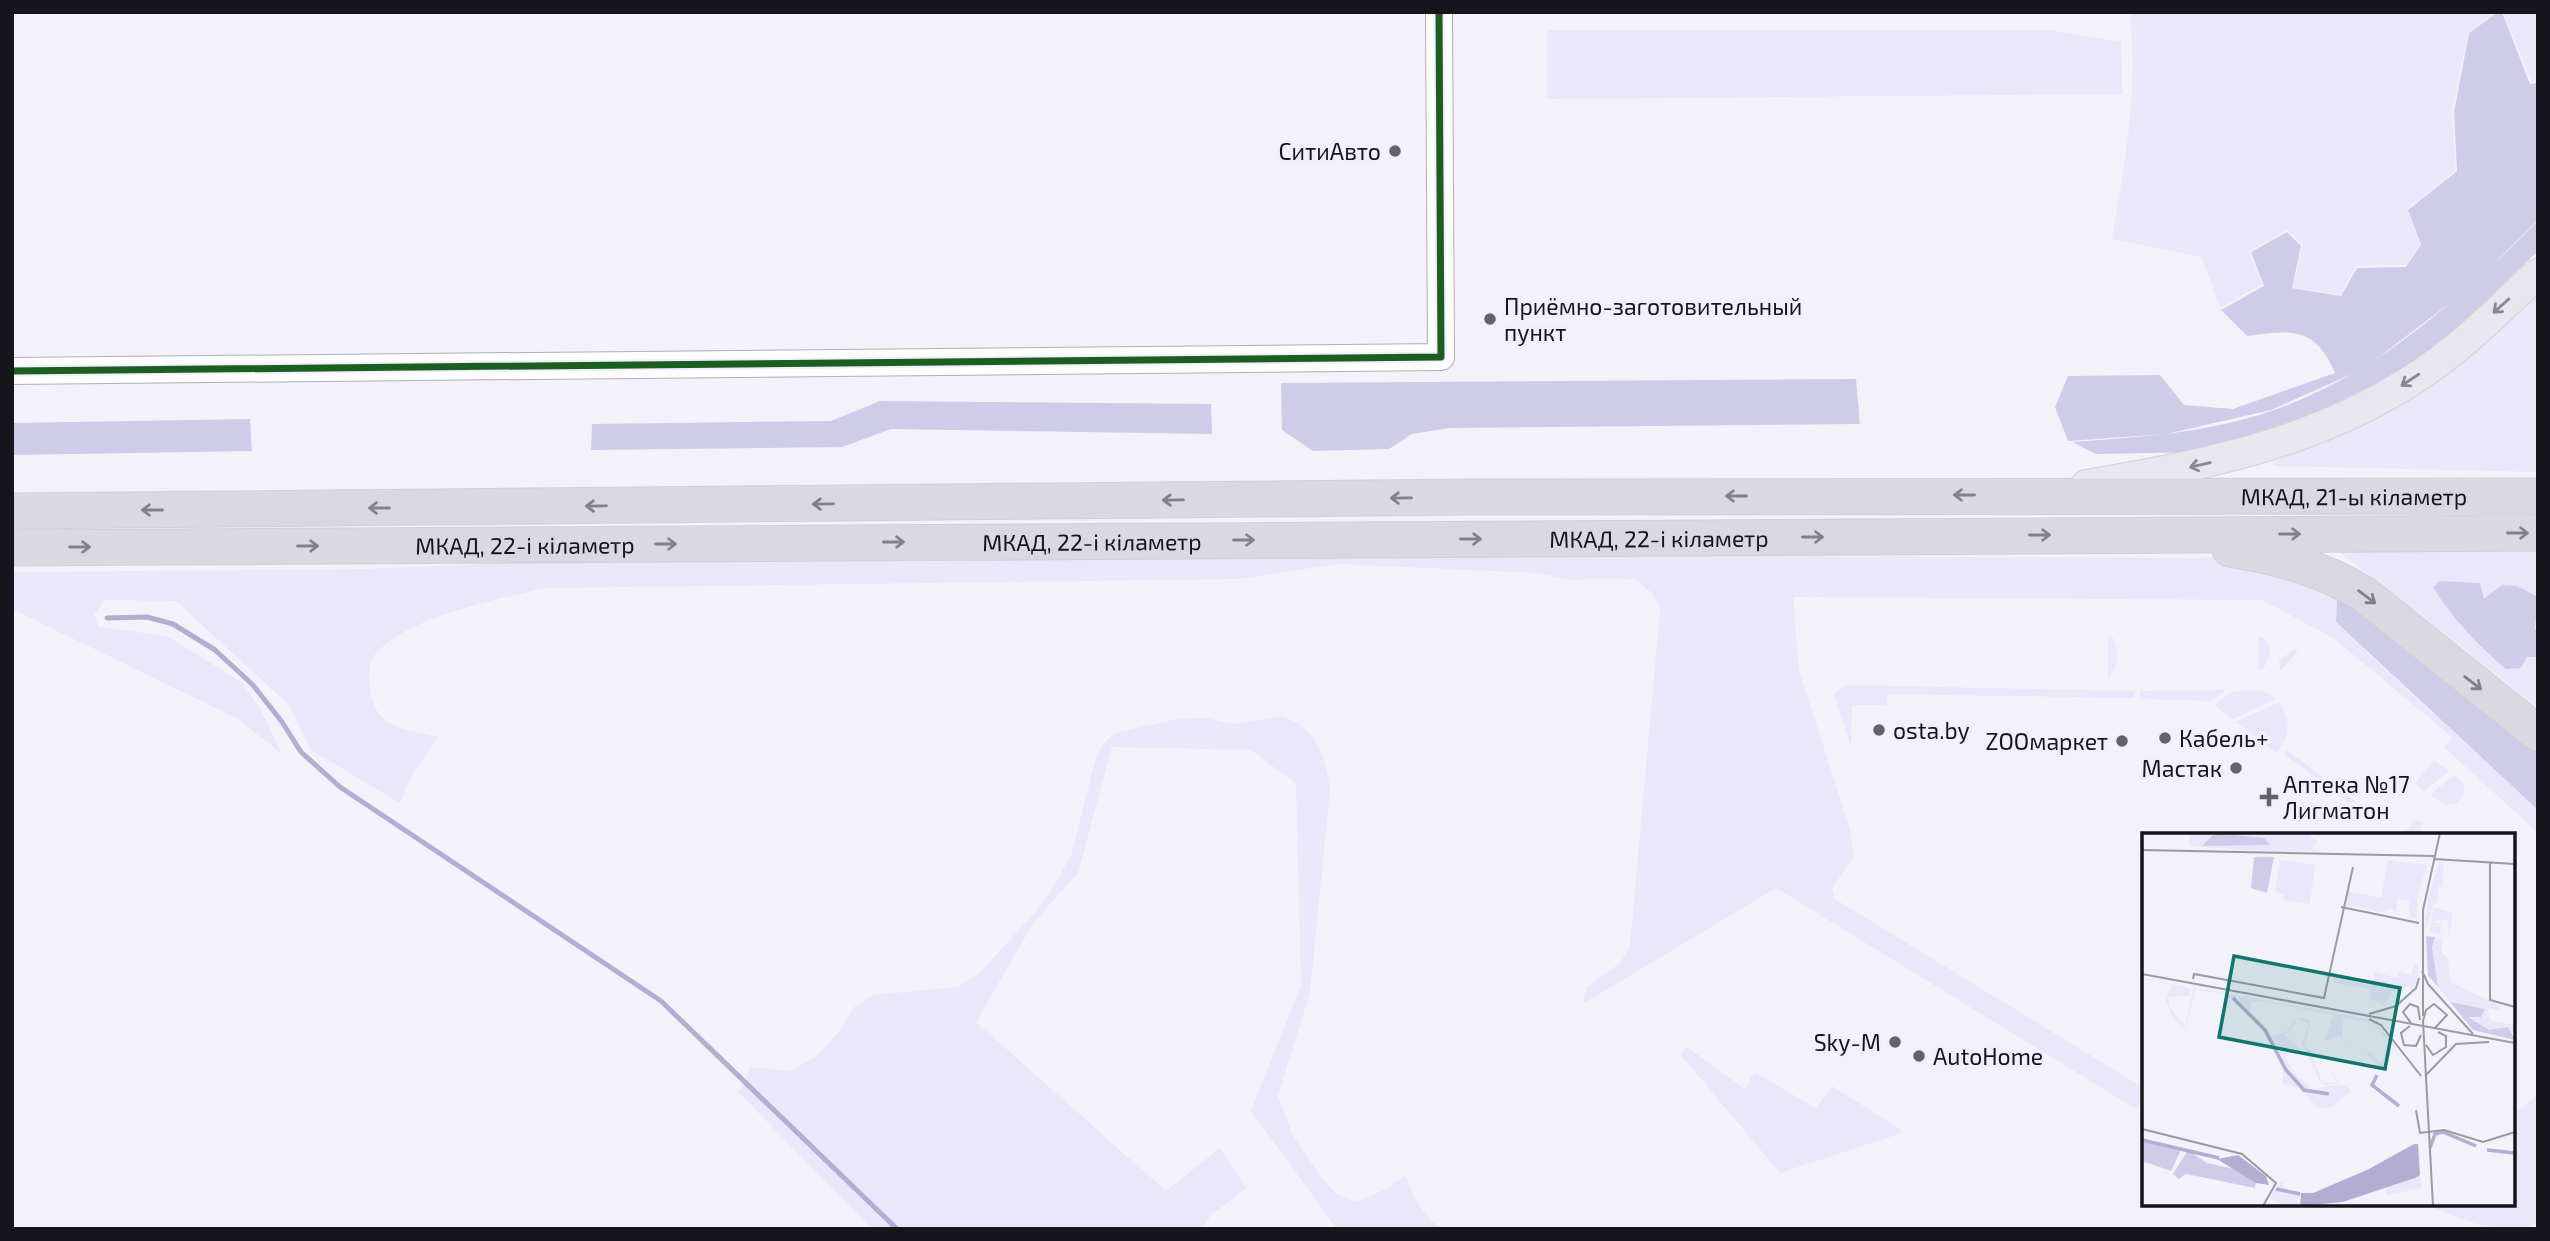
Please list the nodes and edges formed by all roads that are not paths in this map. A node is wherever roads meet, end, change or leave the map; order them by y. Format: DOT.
graph roads {
  1 [pos="1439,12"];
  2 [pos="2538,274"];
  3 [pos="12,371"];
  4 [pos="2032,494"];
  5 [pos="2171,495"];
  6 [pos="2538,496"];
  7 [pos="12,511"];
  8 [pos="2538,533"];
  9 [pos="2137,534"];
  10 [pos="2173,534"];
  11 [pos="12,548"];
  12 [pos="2538,733"];
  1 -- 3 [label="street"];
  2 -- 4 [label="main road, one-way"];
  4 -- 5 [label="highway, МКАД, 22-і кіламетр"];
  4 -- 7 [label="highway, МКАД, 22-і кіламетр, one-way"];
  5 -- 6 [label="highway, МКАД, 21-ы кіламетр"];
  10 -- 8 [label="highway, МКАД, 21-ы кіламетр, one-way"];
  9 -- 10 [label="highway, МКАД, 22-і кіламетр"];
  11 -- 9 [label="highway, МКАД, 22-і кіламетр, one-way"];
  9 -- 12 [label="highway, one-way"];
}
